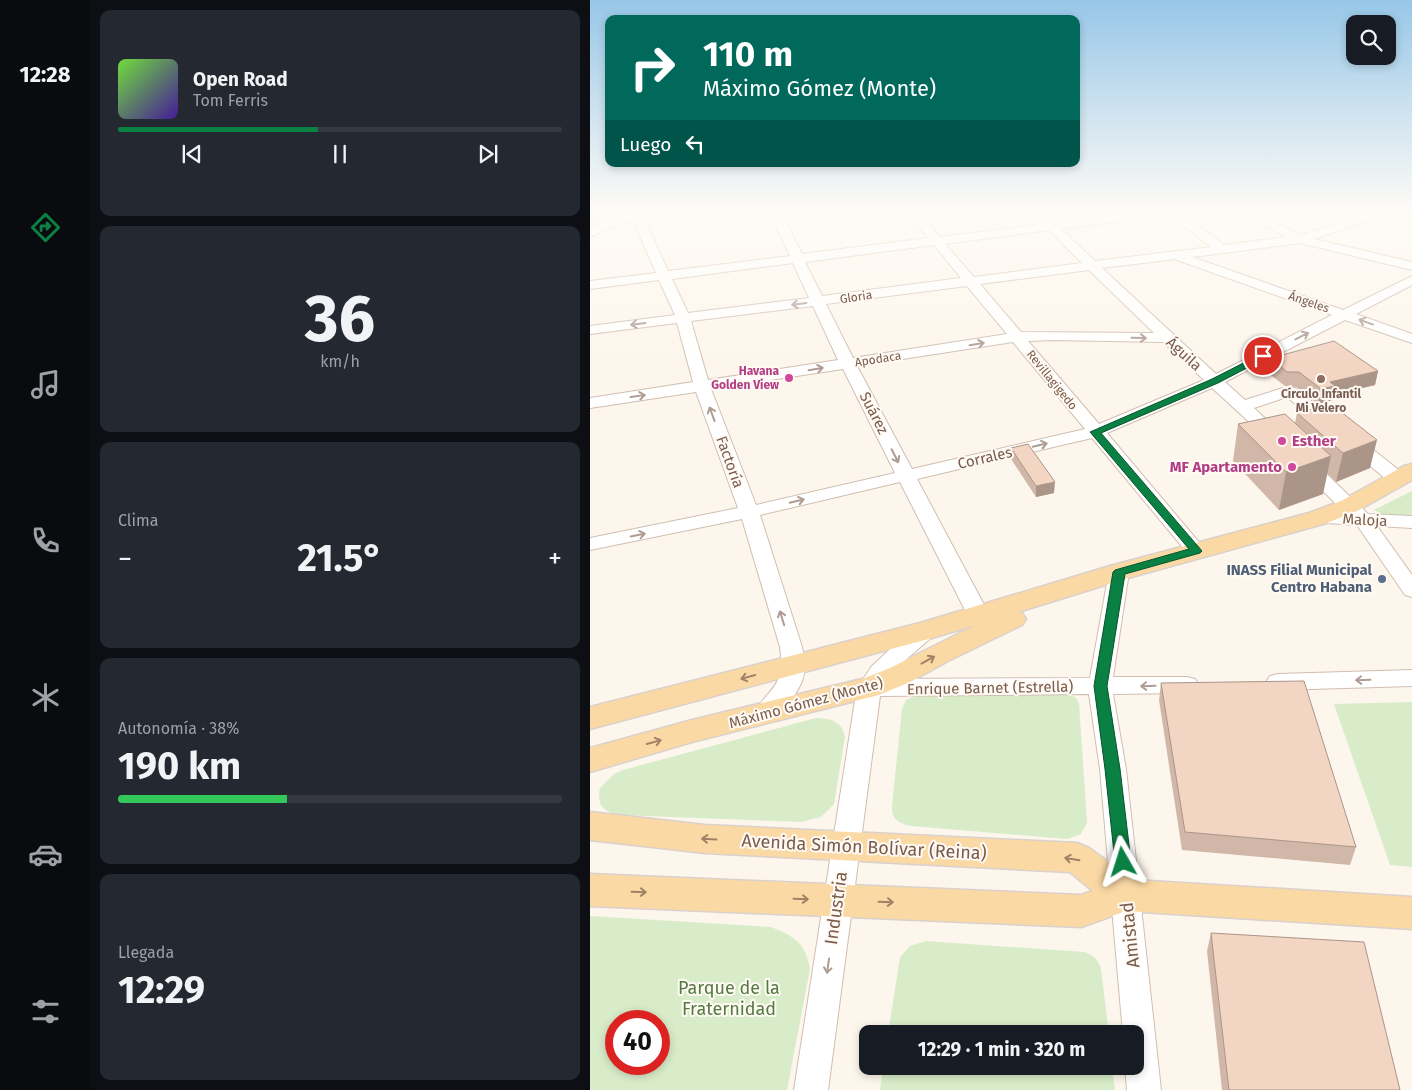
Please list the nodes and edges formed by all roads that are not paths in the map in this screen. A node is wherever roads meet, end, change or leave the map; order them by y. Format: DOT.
graph roads {
  1 [pos="656,259"];
  2 [pos="808,259"];
  3 [pos="950,259"];
  4 [pos="1086,259"];
  5 [pos="1154,259"];
  6 [pos="1187,259"];
  7 [pos="1382,259"];
  8 [pos="799,260"];
  9 [pos="1093,266"];
  10 [pos="1412,266"];
  11 [pos="664,277"];
  12 [pos="1412,280"];
  13 [pos="969,281"];
  14 [pos="590,285"];
  15 [pos="819,302"];
  16 [pos="1344,314"];
  17 [pos="683,318"];
  18 [pos="590,330"];
  19 [pos="1018,337"];
  20 [pos="1166,338"];
  21 [pos="1412,339"];
  22 [pos="848,364"];
  23 [pos="1215,381"];
  24 [pos="702,387"];
  25 [pos="590,403"];
  26 [pos="1242,406"];
  27 [pos="1095,432"];
  28 [pos="905,476"];
  29 [pos="1405,476"];
  30 [pos="749,512"];
  31 [pos="1356,513"];
  32 [pos="1412,522"];
  33 [pos="590,544"];
  34 [pos="1196,551"];
  35 [pos="1119,572"];
  36 [pos="1093,581"];
  37 [pos="1412,590"];
  38 [pos="979,616"];
  39 [pos="925,631"];
  40 [pos="795,665"];
  41 [pos="1412,678"];
  42 [pos="1256,683"];
  43 [pos="1207,684"];
  44 [pos="1100,686"];
  45 [pos="869,688"];
  46 [pos="765,715"];
  47 [pos="590,718"];
  48 [pos="603,756"];
  49 [pos="590,774"];
  50 [pos="596,824"];
  51 [pos="846,845"];
  52 [pos="590,890"];
  53 [pos="1126,895"];
  54 [pos="837,900"];
  55 [pos="1412,913"];
  56 [pos="811,1090"];
  57 [pos="1144,1090"];
  1 -- 11 [label="street, Factoría"];
  2 -- 8 [label="street"];
  3 -- 13 [label="street, Revillagigedo"];
  4 -- 9 [label="street, Águila"];
  5 -- 9 [label="street, Gloria"];
  6 -- 16 [label="street, Ángeles"];
  7 -- 10 [label="street"];
  8 -- 11 [label="street"];
  8 -- 15 [label="street, Suárez"];
  9 -- 13 [label="street, Gloria"];
  9 -- 20 [label="street, Águila"];
  11 -- 14 [label="street"];
  11 -- 17 [label="street, Factoría"];
  12 -- 16 [label="street, Corrales"];
  13 -- 15 [label="street, Gloria"];
  13 -- 19 [label="street, Revillagigedo"];
  15 -- 17 [label="street, Gloria, one-way"];
  15 -- 22 [label="street, Suárez"];
  21 -- 16 [label="street, Ángeles, one-way"];
  23 -- 16 [label="street, Corrales, one-way"];
  17 -- 18 [label="street, Gloria, one-way"];
  17 -- 24 [label="street, Factoría"];
  19 -- 20 [label="street, Apodaca, one-way"];
  22 -- 19 [label="street, Apodaca, one-way"];
  19 -- 27 [label="street, Revillagigedo"];
  20 -- 23 [label="street, Águila"];
  24 -- 22 [label="street, Apodaca, one-way"];
  22 -- 28 [label="street, Suárez, one-way"];
  23 -- 26 [label="street, Águila"];
  23 -- 27 [label="street, Corrales"];
  25 -- 24 [label="street, Apodaca, one-way"];
  30 -- 24 [label="street, Factoría, one-way"];
  26 -- 29 [label="street"];
  26 -- 31 [label="street, Águila"];
  28 -- 27 [label="street, Corrales, one-way"];
  27 -- 34 [label="street, Revillagigedo"];
  30 -- 28 [label="street, Corrales, one-way"];
  28 -- 38 [label="street, Suárez"];
  29 -- 31 [label="main road, Máximo Gómez (Monte)"];
  33 -- 30 [label="street, Corrales, one-way"];
  40 -- 30 [label="street, Factoría, one-way"];
  31 -- 32 [label="street, Maloja"];
  31 -- 34 [label="main road, Máximo Gómez (Monte)"];
  31 -- 37 [label="street, Águila"];
  34 -- 35 [label="main road, Máximo Gómez (Monte)"];
  35 -- 36 [label="main road, Máximo Gómez (Monte)"];
  35 -- 44 [label="street, Amistad"];
  36 -- 38 [label="main road, Máximo Gómez (Monte)"];
  45 -- 36 [label="main road, Máximo Gómez (Monte), one-way"];
  38 -- 39 [label="main road, Máximo Gómez (Monte)"];
  39 -- 40 [label="main road, Máximo Gómez (Monte)"];
  39 -- 45 [label="street, Industria"];
  40 -- 46 [label="street"];
  40 -- 47 [label="main road, Máximo Gómez (Monte), one-way"];
  41 -- 42 [label="street, one-way"];
  43 -- 44 [label="street, Enrique Barnet (Estrella), one-way"];
  44 -- 45 [label="street, Enrique Barnet (Estrella)"];
  44 -- 53 [label="street, Amistad"];
  45 -- 46 [label="main road, Máximo Gómez (Monte)"];
  45 -- 51 [label="street, Industria"];
  48 -- 46 [label="main road, Máximo Gómez (Monte), one-way"];
  48 -- 49 [label="main road"];
  51 -- 50 [label="main road, Avenida Simón Bolívar (Reina), one-way"];
  53 -- 51 [label="main road, Avenida Simón Bolívar (Reina), one-way"];
  51 -- 54 [label="street, Industria"];
  52 -- 54 [label="main road, one-way"];
  54 -- 53 [label="main road, one-way"];
  53 -- 55 [label="main road"];
  53 -- 57 [label="street, Amistad"];
  54 -- 56 [label="street, Industria, one-way"];
}
